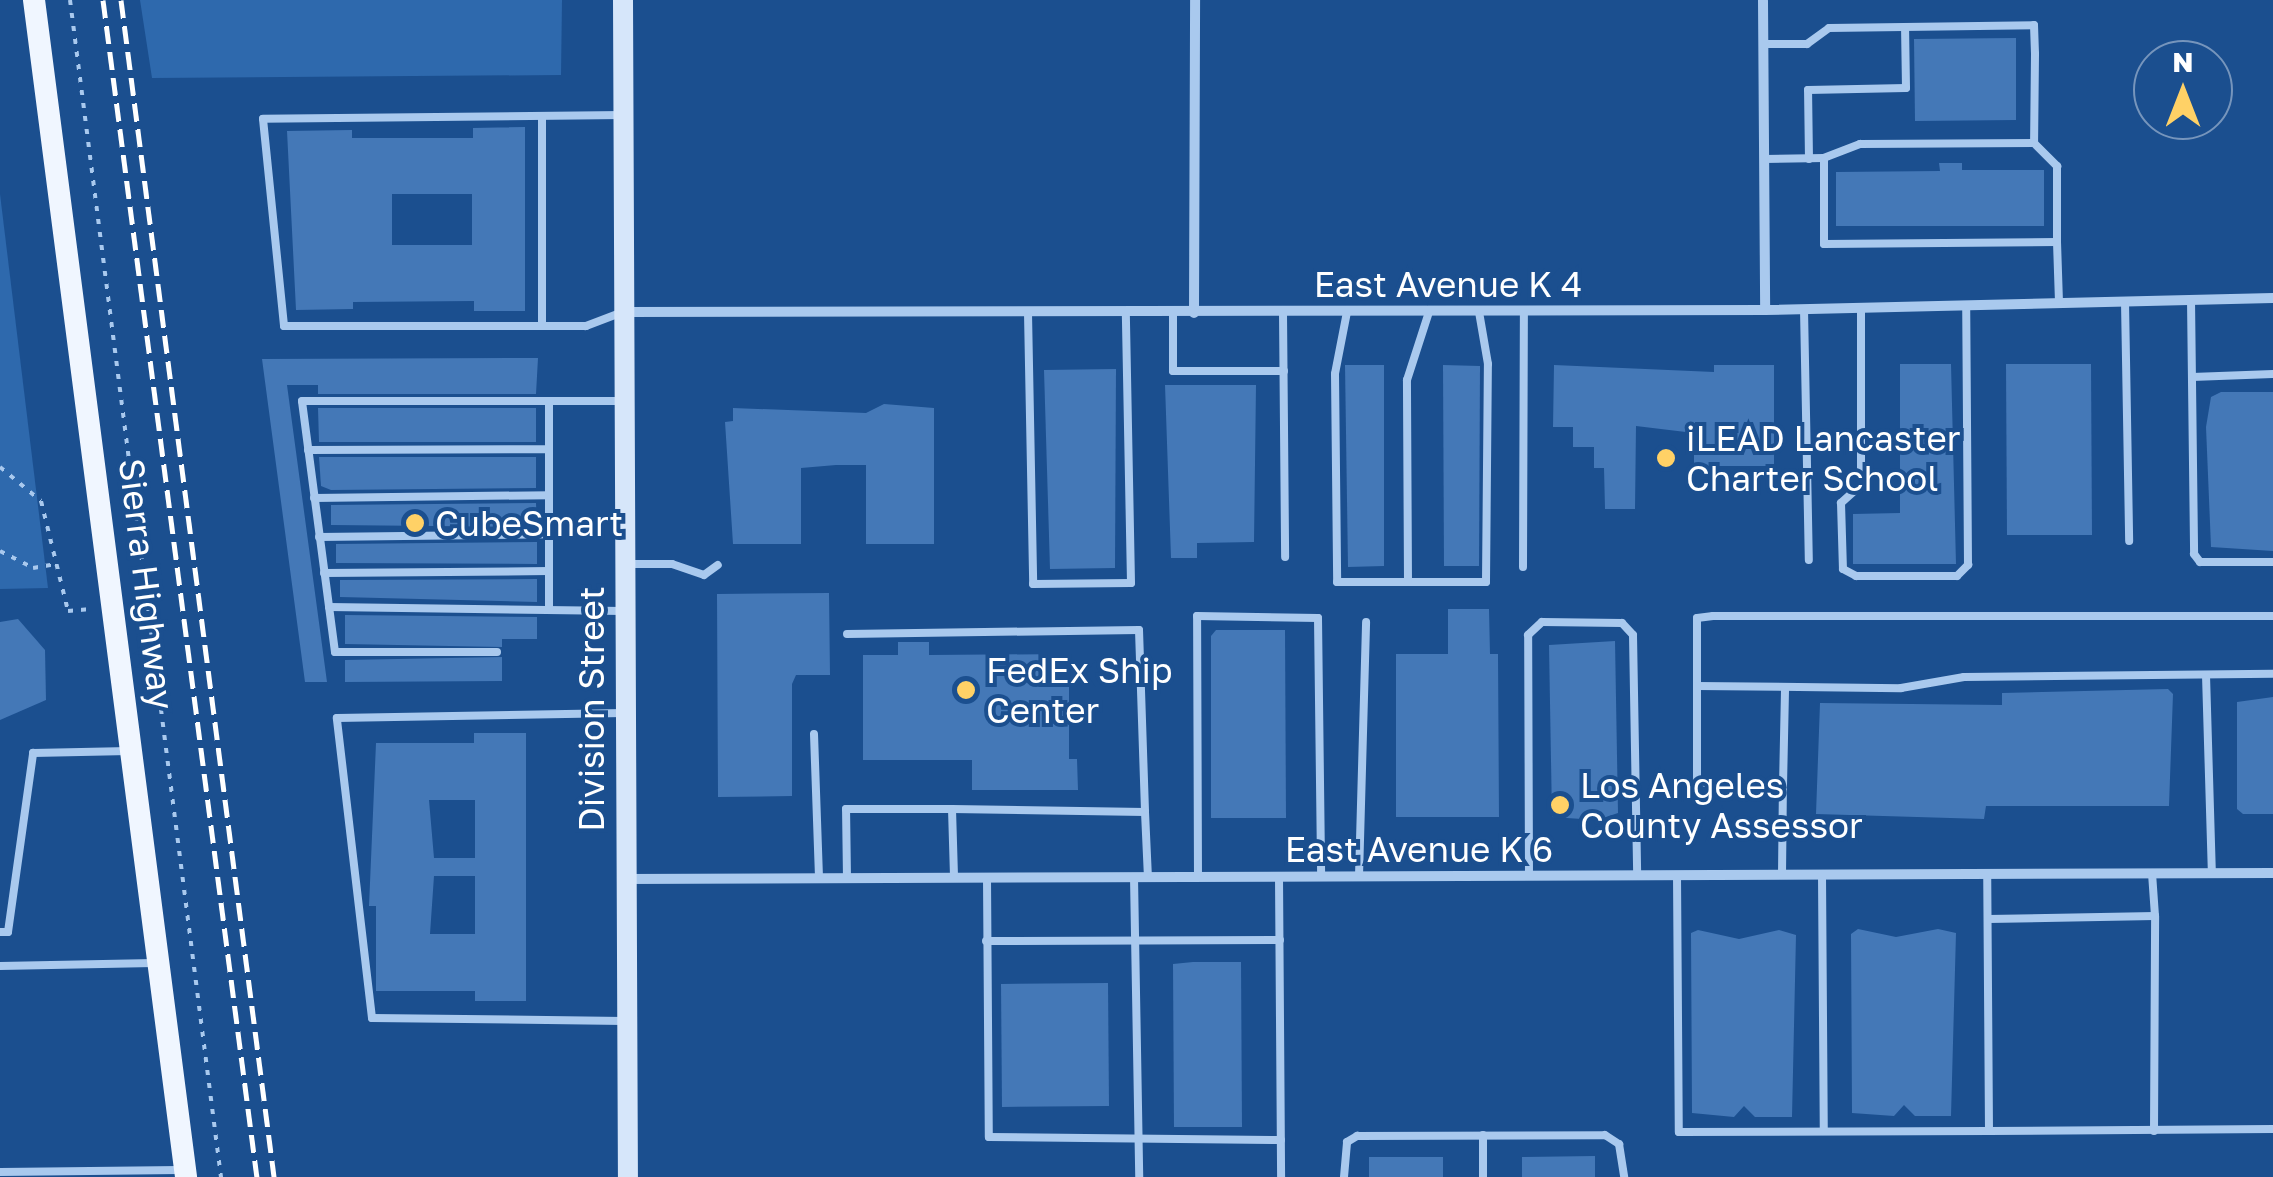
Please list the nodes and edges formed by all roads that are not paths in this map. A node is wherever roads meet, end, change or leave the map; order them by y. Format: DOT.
graph roads {
  1 [pos="34,0"];
  2 [pos="623,0"];
  3 [pos="1195,0"];
  4 [pos="1761,0"];
  5 [pos="1905,27"];
  6 [pos="1764,44"];
  7 [pos="623,115"];
  8 [pos="542,116"];
  9 [pos="2034,143"];
  10 [pos="1809,158"];
  11 [pos="1824,158"];
  12 [pos="1764,159"];
  13 [pos="2057,242"];
  14 [pos="2273,298"];
  15 [pos="2191,300"];
  16 [pos="2125,302"];
  17 [pos="2059,303"];
  18 [pos="1966,306"];
  19 [pos="1861,308"];
  20 [pos="1804,309"];
  21 [pos="1765,310"];
  22 [pos="623,312"];
  23 [pos="1347,312"];
  24 [pos="1428,312"];
  25 [pos="1479,312"];
  26 [pos="1524,312"];
  27 [pos="1028,313"];
  28 [pos="1126,313"];
  29 [pos="1173,313"];
  30 [pos="1194,313"];
  31 [pos="1283,313"];
  32 [pos="542,326"];
  33 [pos="1284,371"];
  34 [pos="2273,374"];
  35 [pos="2192,376"];
  36 [pos="549,400"];
  37 [pos="623,401"];
  38 [pos="549,449"];
  39 [pos="308,450"];
  40 [pos="549,496"];
  41 [pos="314,498"];
  42 [pos="548,534"];
  43 [pos="320,537"];
  44 [pos="2129,541"];
  45 [pos="1286,556"];
  46 [pos="1809,560"];
  47 [pos="2273,562"];
  48 [pos="624,564"];
  49 [pos="718,565"];
  50 [pos="1523,567"];
  51 [pos="548,571"];
  52 [pos="324,573"];
  53 [pos="1408,582"];
  54 [pos="328,607"];
  55 [pos="548,610"];
  56 [pos="624,611"];
  57 [pos="2273,616"];
  58 [pos="1366,622"];
  59 [pos="847,634"];
  60 [pos="496,652"];
  61 [pos="2273,674"];
  62 [pos="2206,675"];
  63 [pos="1697,686"];
  64 [pos="1784,686"];
  65 [pos="624,713"];
  66 [pos="814,734"];
  67 [pos="133,750"];
  68 [pos="1783,786"];
  69 [pos="952,809"];
  70 [pos="1145,812"];
  71 [pos="2152,873"];
  72 [pos="2212,873"];
  73 [pos="2273,873"];
  74 [pos="1782,874"];
  75 [pos="1822,874"];
  76 [pos="1987,874"];
  77 [pos="1638,875"];
  78 [pos="1677,875"];
  79 [pos="1321,876"];
  80 [pos="1359,876"];
  81 [pos="1529,876"];
  82 [pos="1134,877"];
  83 [pos="1148,877"];
  84 [pos="1198,877"];
  85 [pos="1279,877"];
  86 [pos="819,878"];
  87 [pos="847,878"];
  88 [pos="954,878"];
  89 [pos="987,878"];
  90 [pos="624,879"];
  91 [pos="2155,916"];
  92 [pos="1988,919"];
  93 [pos="0,932"];
  94 [pos="1280,940"];
  95 [pos="986,941"];
  96 [pos="1135,942"];
  97 [pos="159,963"];
  98 [pos="0,966"];
  99 [pos="626,1021"];
  100 [pos="1989,1130"];
  101 [pos="2273,1130"];
  102 [pos="1824,1131"];
  103 [pos="2154,1131"];
  104 [pos="1482,1136"];
  105 [pos="1138,1140"];
  106 [pos="1281,1140"];
  107 [pos="0,1172"];
  108 [pos="186,1174"];
  109 [pos="628,1177"];
  110 [pos="1139,1177"];
  111 [pos="1281,1177"];
  112 [pos="1344,1177"];
  113 [pos="1483,1177"];
  114 [pos="1624,1177"];
  1 -- 67 [label="main road, Sierra Highway"];
  2 -- 7 [label="main road, Division Street"];
  3 -- 30 [label="street"];
  4 -- 6 [label="street"];
  5 -- 6 [label="lane"];
  5 -- 9 [label="lane"];
  5 -- 10 [label="lane"];
  6 -- 12 [label="street"];
  7 -- 8 [label="lane"];
  7 -- 22 [label="main road, Division Street"];
  8 -- 32 [label="lane"];
  8 -- 32 [label="lane"];
  9 -- 11 [label="lane"];
  9 -- 13 [label="lane"];
  10 -- 11 [label="lane"];
  10 -- 12 [label="lane"];
  11 -- 13 [label="lane"];
  12 -- 21 [label="street"];
  13 -- 17 [label="lane"];
  14 -- 15 [label="street, East Avenue K 4"];
  15 -- 16 [label="street, East Avenue K 4"];
  15 -- 35 [label="lane"];
  16 -- 17 [label="street, East Avenue K 4"];
  16 -- 44 [label="lane"];
  17 -- 18 [label="street, East Avenue K 4"];
  18 -- 19 [label="street, East Avenue K 4"];
  18 -- 19 [label="lane"];
  19 -- 20 [label="street, East Avenue K 4"];
  20 -- 21 [label="street, East Avenue K 4"];
  20 -- 46 [label="lane"];
  21 -- 26 [label="street, East Avenue K 4"];
  22 -- 27 [label="street, East Avenue K 4"];
  22 -- 32 [label="lane"];
  22 -- 37 [label="main road, Division Street"];
  23 -- 24 [label="street, East Avenue K 4"];
  23 -- 31 [label="street, East Avenue K 4"];
  23 -- 53 [label="lane"];
  24 -- 25 [label="street, East Avenue K 4"];
  24 -- 53 [label="lane"];
  25 -- 26 [label="street, East Avenue K 4"];
  25 -- 53 [label="lane"];
  26 -- 50 [label="lane"];
  27 -- 28 [label="street, East Avenue K 4"];
  27 -- 28 [label="lane"];
  28 -- 29 [label="street, East Avenue K 4"];
  29 -- 30 [label="street, East Avenue K 4"];
  29 -- 33 [label="lane"];
  30 -- 31 [label="street, East Avenue K 4"];
  31 -- 33 [label="lane"];
  33 -- 45 [label="lane"];
  34 -- 35 [label="lane"];
  35 -- 47 [label="lane"];
  36 -- 37 [label="lane"];
  36 -- 38 [label="lane"];
  36 -- 39 [label="lane"];
  37 -- 48 [label="main road, Division Street"];
  38 -- 39 [label="lane"];
  38 -- 40 [label="lane"];
  39 -- 41 [label="lane"];
  40 -- 41 [label="lane"];
  40 -- 42 [label="lane"];
  41 -- 43 [label="lane"];
  42 -- 43 [label="lane"];
  42 -- 51 [label="lane"];
  43 -- 52 [label="lane"];
  48 -- 49 [label="lane"];
  48 -- 56 [label="main road, Division Street"];
  51 -- 52 [label="lane"];
  51 -- 55 [label="lane"];
  52 -- 54 [label="lane"];
  54 -- 55 [label="lane"];
  54 -- 60 [label="lane"];
  55 -- 56 [label="lane"];
  56 -- 65 [label="main road, Division Street"];
  57 -- 63 [label="lane"];
  58 -- 80 [label="lane"];
  59 -- 70 [label="lane"];
  61 -- 62 [label="lane"];
  62 -- 64 [label="lane"];
  62 -- 72 [label="lane"];
  63 -- 64 [label="lane"];
  63 -- 68 [label="lane"];
  64 -- 68 [label="lane"];
  65 -- 90 [label="main road, Division Street"];
  65 -- 99 [label="lane"];
  66 -- 86 [label="lane"];
  67 -- 93 [label="lane"];
  67 -- 97 [label="main road, Sierra Highway"];
  68 -- 74 [label="lane"];
  69 -- 70 [label="lane"];
  69 -- 87 [label="lane"];
  69 -- 88 [label="lane"];
  70 -- 83 [label="lane"];
  71 -- 72 [label="street, East Avenue K 6"];
  71 -- 76 [label="street, East Avenue K 6"];
  71 -- 91 [label="lane"];
  72 -- 73 [label="street, East Avenue K 6"];
  74 -- 75 [label="street, East Avenue K 6"];
  74 -- 78 [label="street, East Avenue K 6"];
  75 -- 76 [label="street, East Avenue K 6"];
  75 -- 102 [label="lane"];
  76 -- 92 [label="lane"];
  77 -- 78 [label="street, East Avenue K 6"];
  77 -- 81 [label="street, East Avenue K 6"];
  77 -- 81 [label="lane"];
  78 -- 102 [label="lane"];
  79 -- 80 [label="street, East Avenue K 6"];
  79 -- 84 [label="lane"];
  79 -- 85 [label="street, East Avenue K 6"];
  80 -- 81 [label="street, East Avenue K 6"];
  82 -- 83 [label="street, East Avenue K 6"];
  82 -- 89 [label="street, East Avenue K 6"];
  82 -- 96 [label="lane"];
  83 -- 84 [label="street, East Avenue K 6"];
  84 -- 85 [label="street, East Avenue K 6"];
  85 -- 94 [label="lane"];
  86 -- 87 [label="street, East Avenue K 6"];
  86 -- 90 [label="street, East Avenue K 6"];
  87 -- 88 [label="street, East Avenue K 6"];
  88 -- 89 [label="street, East Avenue K 6"];
  89 -- 95 [label="lane"];
  90 -- 99 [label="main road, Division Street"];
  91 -- 92 [label="lane"];
  91 -- 103 [label="lane"];
  92 -- 100 [label="lane"];
  94 -- 96 [label="lane"];
  94 -- 106 [label="lane"];
  95 -- 96 [label="lane"];
  95 -- 105 [label="lane"];
  96 -- 105 [label="lane"];
  97 -- 98 [label="lane"];
  97 -- 108 [label="main road, Sierra Highway"];
  99 -- 109 [label="main road, Division Street"];
  100 -- 102 [label="lane"];
  100 -- 103 [label="lane"];
  101 -- 103 [label="lane"];
  104 -- 112 [label="lane"];
  104 -- 113 [label="lane"];
  104 -- 114 [label="lane"];
  105 -- 106 [label="lane"];
  105 -- 110 [label="lane"];
  106 -- 111 [label="lane"];
  107 -- 108 [label="lane"];
}
